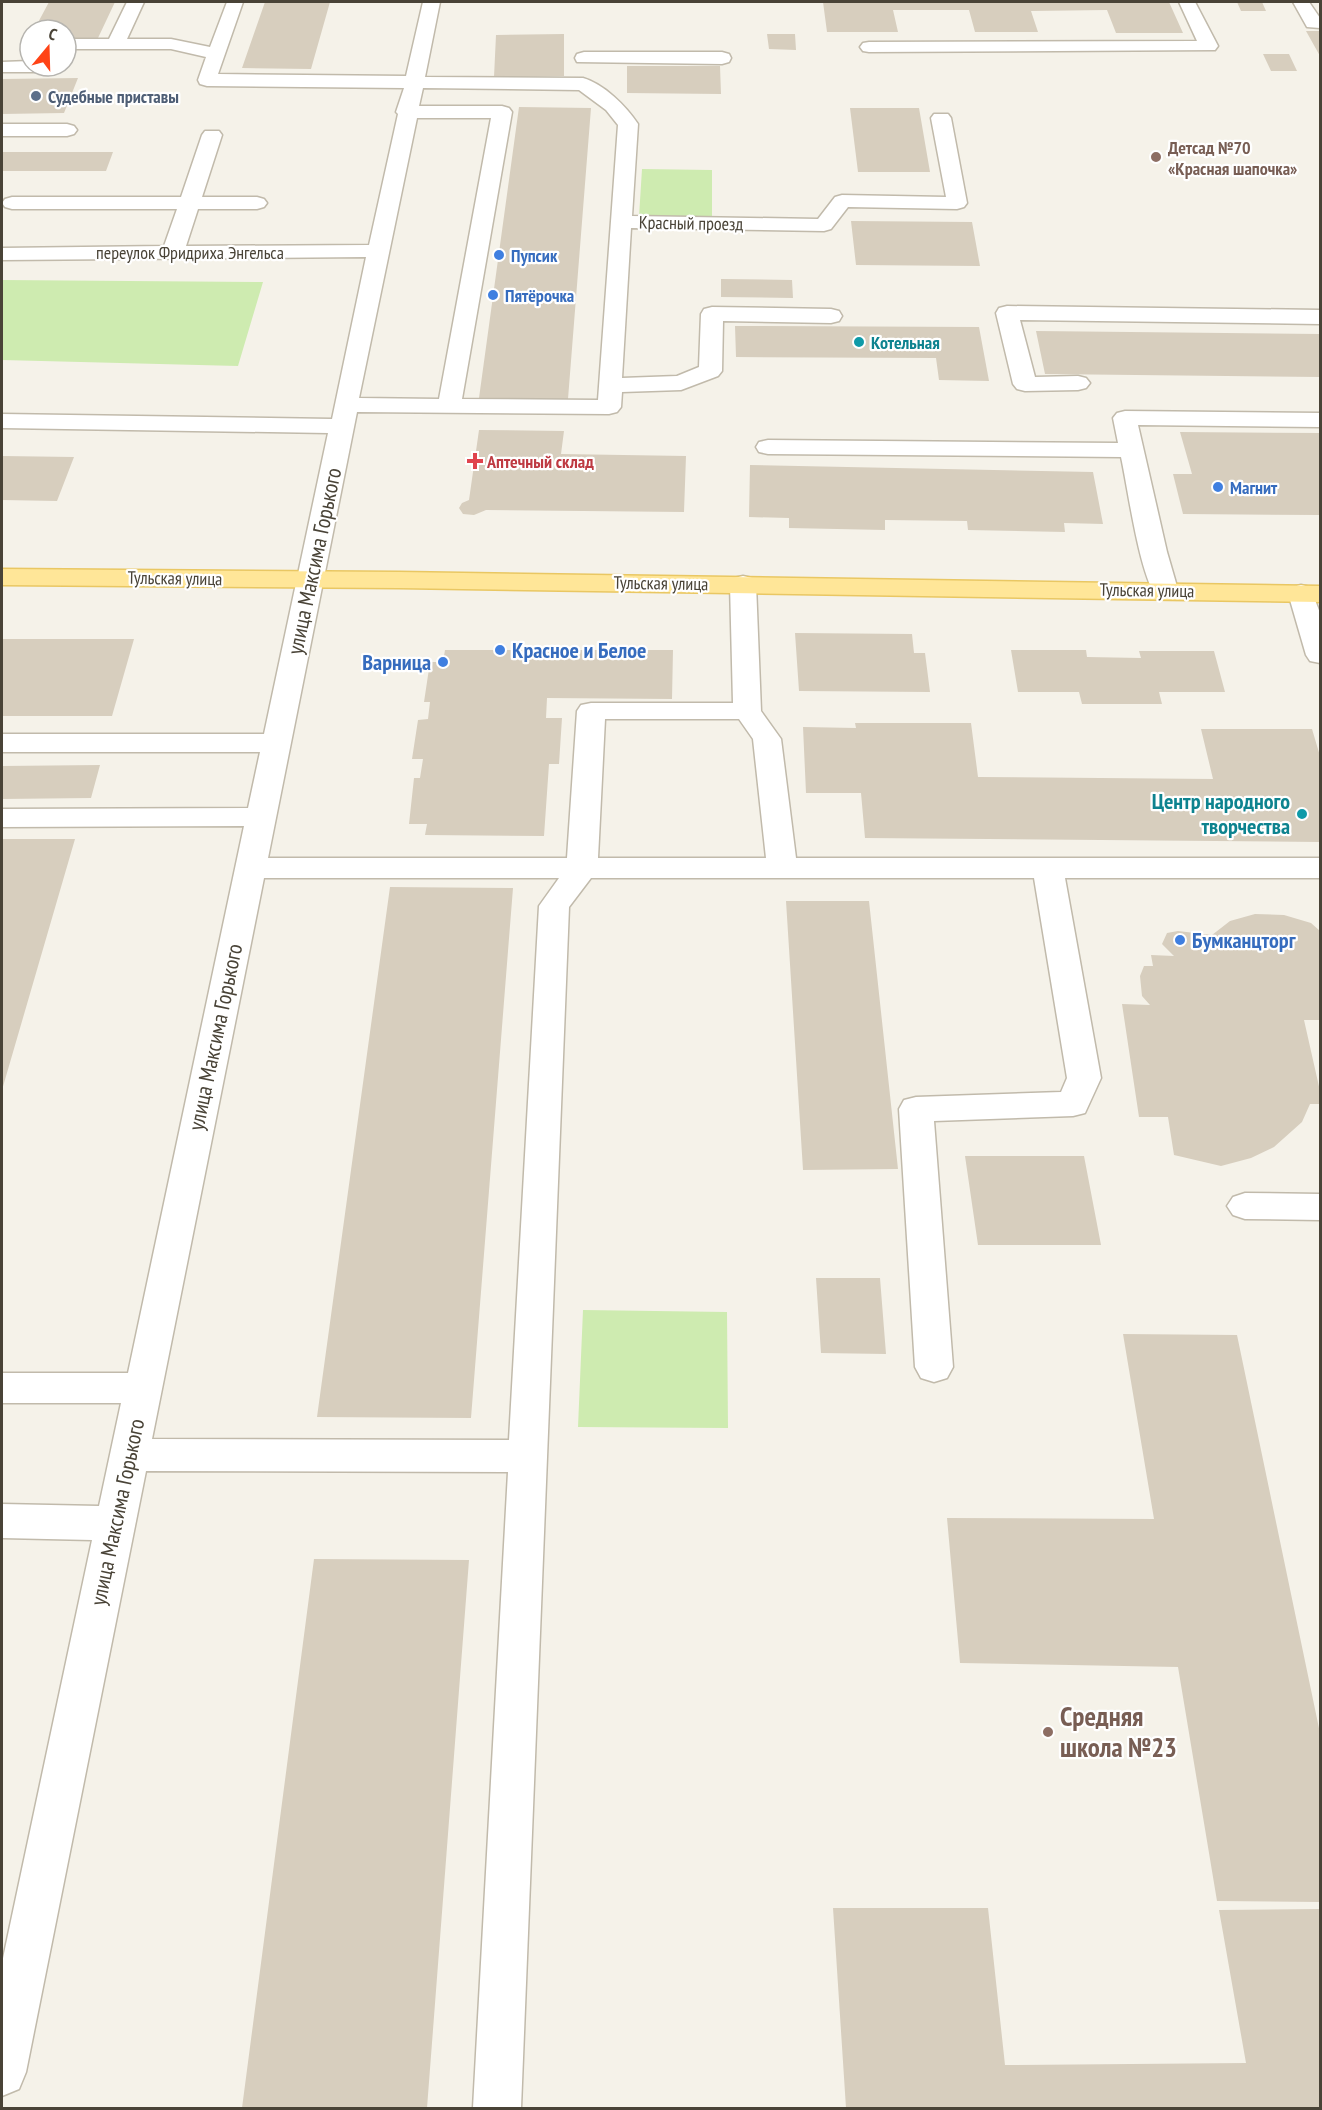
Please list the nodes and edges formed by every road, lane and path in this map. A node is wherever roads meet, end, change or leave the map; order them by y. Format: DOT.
graph roads {
  1 [pos="135,2"];
  2 [pos="235,2"];
  3 [pos="432,2"];
  4 [pos="1187,2"];
  5 [pos="1301,2"];
  6 [pos="1320,23"];
  7 [pos="116,43"];
  8 [pos="78,44"];
  9 [pos="869,46"];
  10 [pos="216,54"];
  11 [pos="722,58"];
  12 [pos="2,67"];
  13 [pos="18,67"];
  14 [pos="583,84"];
  15 [pos="410,98"];
  16 [pos="942,117"];
  17 [pos="2,130"];
  18 [pos="67,130"];
  19 [pos="212,135"];
  20 [pos="12,203"];
  21 [pos="189,203"];
  22 [pos="257,203"];
  23 [pos="621,222"];
  24 [pos="378,251"];
  25 [pos="172,252"];
  26 [pos="2,254"];
  27 [pos="831,316"];
  28 [pos="1320,317"];
  29 [pos="1078,383"];
  30 [pos="609,386"];
  31 [pos="449,407"];
  32 [pos="344,416"];
  33 [pos="1320,420"];
  34 [pos="2,421"];
  35 [pos="768,447"];
  36 [pos="1132,450"];
  37 [pos="2,577"];
  38 [pos="310,579"];
  39 [pos="743,584"];
  40 [pos="1165,590"];
  41 [pos="1311,594"];
  42 [pos="1320,655"];
  43 [pos="747,711"];
  44 [pos="2,742"];
  45 [pos="276,743"];
  46 [pos="261,817"];
  47 [pos="2,818"];
  48 [pos="250,868"];
  49 [pos="582,868"];
  50 [pos="782,868"];
  51 [pos="1320,868"];
  52 [pos="1048,869"];
  53 [pos="1245,1206"];
  54 [pos="1320,1207"];
  55 [pos="934,1367"];
  56 [pos="2,1388"];
  57 [pos="142,1388"];
  58 [pos="128,1455"];
  59 [pos="529,1456"];
  60 [pos="2,1521"];
  61 [pos="115,1523"];
  62 [pos="2,2072"];
  63 [pos="497,2109"];
  1 -- 7 [label="street"];
  2 -- 10 [label="street"];
  3 -- 15 [label="street, улица Максима Горького"];
  4 -- 9 [label="street"];
  5 -- 6 [label="street"];
  7 -- 8 [label="street"];
  7 -- 10 [label="street"];
  10 -- 15 [label="street"];
  11 -- 14 [label="street"];
  12 -- 13 [label="street"];
  14 -- 15 [label="street"];
  14 -- 23 [label="street, Красный проезд"];
  15 -- 24 [label="street, улица Максима Горького"];
  15 -- 31 [label="street"];
  16 -- 23 [label="street, Красный проезд"];
  17 -- 18 [label="street"];
  19 -- 21 [label="street"];
  20 -- 21 [label="street"];
  21 -- 22 [label="street"];
  21 -- 25 [label="street"];
  23 -- 30 [label="street"];
  24 -- 25 [label="street, переулок Фридриха Энгельса"];
  24 -- 32 [label="street, улица Максима Горького"];
  25 -- 26 [label="street, переулок Фридриха Энгельса"];
  27 -- 30 [label="street"];
  28 -- 29 [label="street"];
  30 -- 31 [label="street"];
  31 -- 32 [label="street"];
  32 -- 34 [label="street"];
  32 -- 38 [label="street, улица Максима Горького"];
  33 -- 36 [label="street"];
  35 -- 36 [label="street"];
  36 -- 40 [label="street"];
  37 -- 38 [label="main road, Тульская улица"];
  38 -- 39 [label="main road, Тульская улица"];
  38 -- 45 [label="street, улица Максима Горького"];
  39 -- 40 [label="main road, Тульская улица"];
  39 -- 43 [label="street"];
  40 -- 41 [label="main road, Тульская улица"];
  41 -- 42 [label="street"];
  43 -- 49 [label="street"];
  43 -- 50 [label="street"];
  44 -- 45 [label="street"];
  45 -- 46 [label="street, улица Максима Горького"];
  46 -- 47 [label="street"];
  46 -- 48 [label="street, улица Максима Горького"];
  48 -- 49 [label="street"];
  48 -- 57 [label="street, улица Максима Горького"];
  49 -- 50 [label="street"];
  49 -- 59 [label="street"];
  50 -- 52 [label="street"];
  51 -- 52 [label="street"];
  52 -- 55 [label="street"];
  53 -- 54 [label="street"];
  56 -- 57 [label="street"];
  57 -- 58 [label="street, улица Максима Горького"];
  58 -- 59 [label="street"];
  58 -- 61 [label="street, улица Максима Горького"];
  59 -- 63 [label="street"];
  60 -- 61 [label="street"];
  61 -- 62 [label="street, улица Максима Горького"];
}
